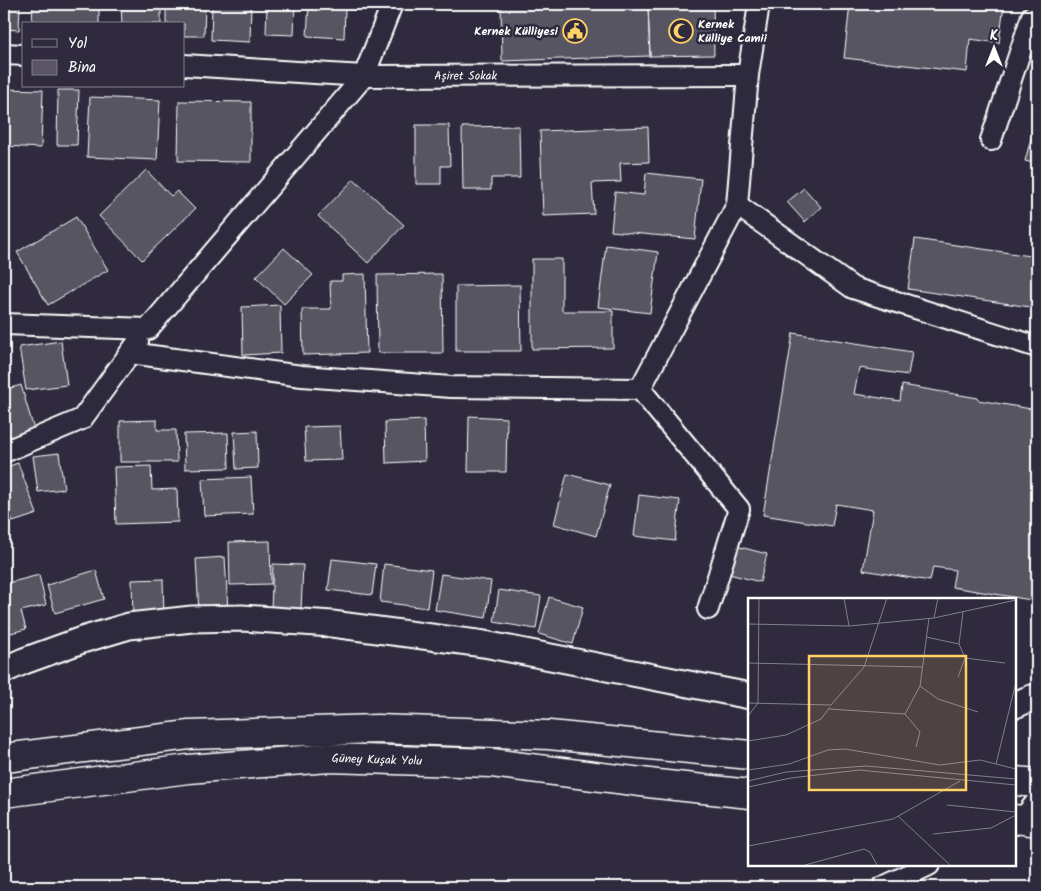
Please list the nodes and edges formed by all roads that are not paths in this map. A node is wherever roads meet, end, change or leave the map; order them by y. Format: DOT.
graph roads {
  1 [pos="392,4"];
  2 [pos="758,4"];
  3 [pos="1032,12"];
  4 [pos="4,54"];
  5 [pos="22,55"];
  6 [pos="185,65"];
  7 [pos="748,75"];
  8 [pos="364,76"];
  9 [pos="991,140"];
  10 [pos="736,205"];
  11 [pos="4,324"];
  12 [pos="148,329"];
  13 [pos="1037,348"];
  14 [pos="130,353"];
  15 [pos="640,389"];
  16 [pos="4,452"];
  17 [pos="708,609"];
  18 [pos="4,670"];
  19 [pos="748,696"];
  20 [pos="1037,698"];
  21 [pos="1016,705"];
  22 [pos="748,755"];
  23 [pos="4,758"];
  24 [pos="1016,780"];
  25 [pos="1037,783"];
  26 [pos="4,794"];
  27 [pos="748,794"];
  28 [pos="927,866"];
  29 [pos="884,887"];
  1 -- 8 [label="street"];
  2 -- 7 [label="street"];
  3 -- 9 [label="street"];
  4 -- 5 [label="street"];
  6 -- 8 [label="street, Aşiret Sokak"];
  7 -- 8 [label="street, Aşiret Sokak"];
  7 -- 10 [label="street"];
  8 -- 12 [label="street"];
  10 -- 13 [label="street"];
  10 -- 15 [label="street"];
  11 -- 12 [label="street"];
  12 -- 14 [label="street"];
  14 -- 15 [label="street"];
  14 -- 16 [label="street"];
  15 -- 17 [label="street"];
  18 -- 19 [label="street"];
  20 -- 21 [label="street"];
  22 -- 23 [label="main road"];
  24 -- 25 [label="main road"];
  26 -- 27 [label="main road, Güney Kuşak Yolu"];
  28 -- 29 [label="street"];
}
